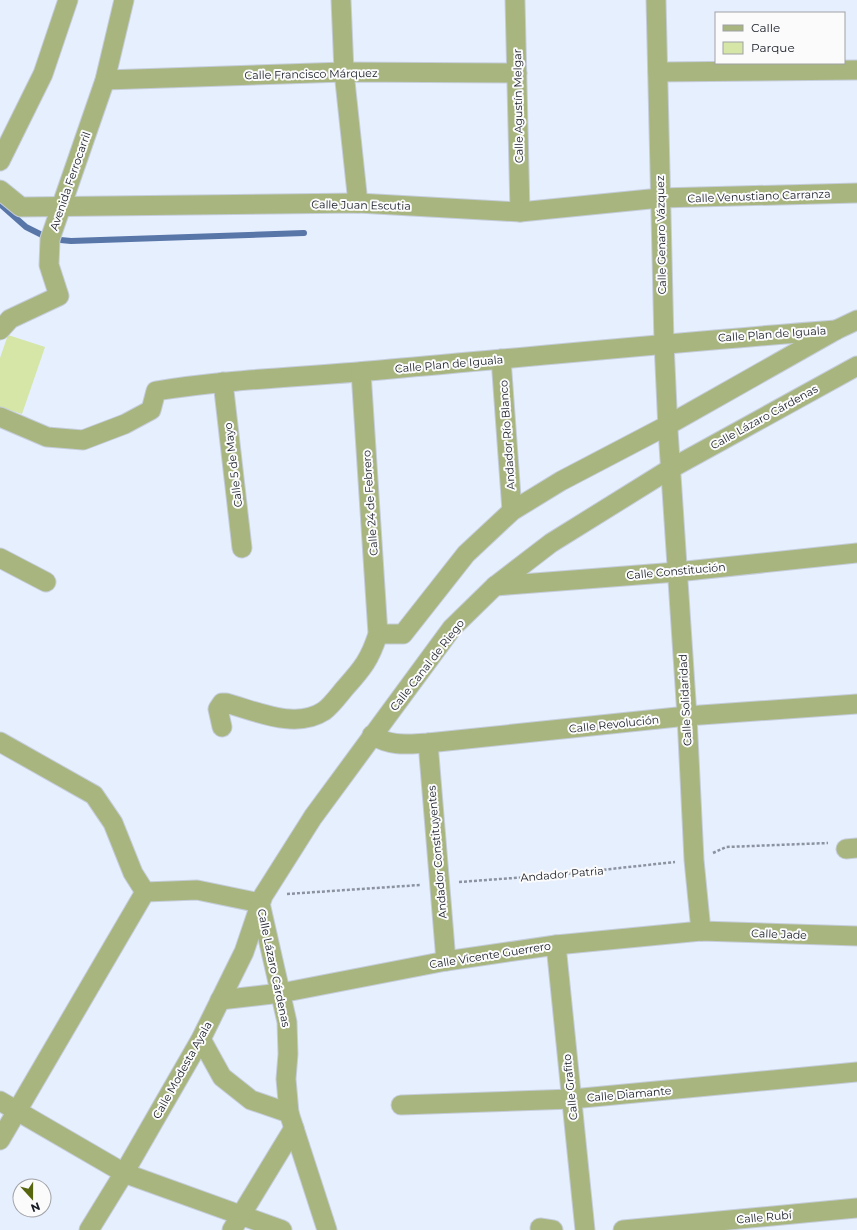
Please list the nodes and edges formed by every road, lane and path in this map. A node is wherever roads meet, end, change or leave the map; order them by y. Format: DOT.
graph roads {
  1 [pos="68,0"];
  2 [pos="124,0"];
  3 [pos="341,0"];
  4 [pos="515,0"];
  5 [pos="656,0"];
  6 [pos="857,70"];
  7 [pos="344,72"];
  8 [pos="658,72"];
  9 [pos="517,73"];
  10 [pos="105,80"];
  11 [pos="0,161"];
  12 [pos="0,190"];
  13 [pos="857,193"];
  14 [pos="660,198"];
  15 [pos="358,203"];
  16 [pos="60,207"];
  17 [pos="520,212"];
  18 [pos="857,320"];
  19 [pos="0,330"];
  20 [pos="836,330"];
  21 [pos="664,343"];
  22 [pos="501,359"];
  23 [pos="857,366"];
  24 [pos="361,372"];
  25 [pos="223,382"];
  26 [pos="0,417"];
  27 [pos="668,425"];
  28 [pos="670,469"];
  29 [pos="512,511"];
  30 [pos="242,548"];
  31 [pos="857,553"];
  32 [pos="0,558"];
  33 [pos="677,572"];
  34 [pos="46,582"];
  35 [pos="495,586"];
  36 [pos="378,634"];
  37 [pos="857,704"];
  38 [pos="687,716"];
  39 [pos="222,727"];
  40 [pos="372,735"];
  41 [pos="0,742"];
  42 [pos="428,743"];
  43 [pos="852,849"];
  44 [pos="694,860"];
  45 [pos="440,884"];
  46 [pos="145,892"];
  47 [pos="262,899"];
  48 [pos="701,932"];
  49 [pos="857,936"];
  50 [pos="556,945"];
  51 [pos="446,960"];
  52 [pos="281,993"];
  53 [pos="220,1000"];
  54 [pos="201,1039"];
  55 [pos="857,1072"];
  56 [pos="572,1099"];
  57 [pos="0,1101"];
  58 [pos="401,1105"];
  59 [pos="16,1112"];
  60 [pos="291,1121"];
  61 [pos="0,1140"];
  62 [pos="124,1173"];
  63 [pos="857,1208"];
  64 [pos="236,1222"];
  65 [pos="89,1230"];
  66 [pos="282,1230"];
  67 [pos="326,1230"];
  68 [pos="585,1230"];
  69 [pos="622,1230"];
  1 -- 11 [label="street"];
  2 -- 10 [label="street, Avenida Ferrocarril"];
  3 -- 7 [label="street"];
  4 -- 9 [label="street, Calle Agustín Melgar"];
  5 -- 8 [label="street, Calle Genaro Vázquez"];
  6 -- 8 [label="street"];
  7 -- 9 [label="street, Calle Francisco Márquez"];
  7 -- 10 [label="street, Calle Francisco Márquez"];
  7 -- 15 [label="street"];
  8 -- 14 [label="street, Calle Genaro Vázquez"];
  9 -- 17 [label="street, Calle Agustín Melgar"];
  10 -- 16 [label="street, Avenida Ferrocarril"];
  12 -- 16 [label="street, Calle Juan Escutia"];
  13 -- 14 [label="street, Calle Venustiano Carranza"];
  14 -- 17 [label="street, Calle Juan Escutia"];
  14 -- 21 [label="street, Calle Genaro Vázquez"];
  15 -- 16 [label="street, Calle Juan Escutia"];
  15 -- 17 [label="street, Calle Juan Escutia"];
  16 -- 19 [label="street, Avenida Ferrocarril"];
  18 -- 20 [label="street"];
  20 -- 21 [label="street, Calle Plan de Iguala"];
  20 -- 27 [label="street"];
  21 -- 22 [label="street, Calle Plan de Iguala"];
  21 -- 27 [label="street, Calle Genaro Vázquez"];
  22 -- 24 [label="street, Calle Plan de Iguala"];
  22 -- 29 [label="street, Andador Río Blanco"];
  23 -- 28 [label="street, Calle Lázaro Cárdenas"];
  24 -- 25 [label="street, Calle Plan de Iguala"];
  24 -- 36 [label="street, Calle 24 de Febrero"];
  25 -- 26 [label="street, Calle Plan de Iguala"];
  25 -- 30 [label="street, Calle 5 de Mayo"];
  27 -- 28 [label="street, Calle Genaro Vázquez"];
  27 -- 29 [label="street"];
  28 -- 33 [label="street, Calle Solidaridad"];
  28 -- 35 [label="street, Calle Canal de Riego"];
  29 -- 36 [label="street"];
  31 -- 33 [label="street, Calle Constitución"];
  32 -- 34 [label="street"];
  33 -- 35 [label="street, Calle Constitución"];
  33 -- 38 [label="street, Calle Solidaridad"];
  35 -- 40 [label="street, Calle Canal de Riego"];
  36 -- 39 [label="street"];
  37 -- 38 [label="street, Calle Revolución"];
  38 -- 42 [label="street, Calle Revolución"];
  38 -- 44 [label="street, Calle Solidaridad"];
  40 -- 42 [label="street, Calle Revolución"];
  40 -- 47 [label="street, Calle Canal de Riego"];
  41 -- 46 [label="street"];
  42 -- 45 [label="street, Andador Constituyentes"];
  43 -- 44 [label="path, Andador Patria"];
  44 -- 45 [label="path, Andador Patria"];
  44 -- 48 [label="street, Calle Solidaridad"];
  45 -- 47 [label="path, Andador Patria"];
  45 -- 51 [label="street, Andador Constituyentes"];
  46 -- 47 [label="street, Calle Lázaro Cárdenas"];
  46 -- 59 [label="street"];
  47 -- 52 [label="street, Calle Lázaro Cárdenas"];
  47 -- 53 [label="street, Calle Modesta Ayala"];
  48 -- 49 [label="street, Calle Jade"];
  48 -- 50 [label="street, Calle Vicente Guerrero"];
  50 -- 51 [label="street, Calle Vicente Guerrero"];
  50 -- 56 [label="street, Calle Grafito"];
  51 -- 52 [label="street, Calle Vicente Guerrero"];
  52 -- 53 [label="street, Calle Vicente Guerrero"];
  52 -- 60 [label="street, Calle Lázaro Cárdenas"];
  53 -- 54 [label="street, Calle Modesta Ayala"];
  54 -- 60 [label="street"];
  54 -- 62 [label="street, Calle Modesta Ayala"];
  55 -- 56 [label="street, Calle Diamante"];
  56 -- 58 [label="street, Calle Diamante"];
  56 -- 68 [label="street, Calle Grafito"];
  57 -- 59 [label="street"];
  59 -- 61 [label="street"];
  59 -- 62 [label="street"];
  60 -- 64 [label="street"];
  60 -- 67 [label="street, Calle Lázaro Cárdenas"];
  62 -- 64 [label="street"];
  62 -- 65 [label="street, Calle Modesta Ayala"];
  63 -- 69 [label="street, Calle Rubí"];
  64 -- 66 [label="street"];
}
